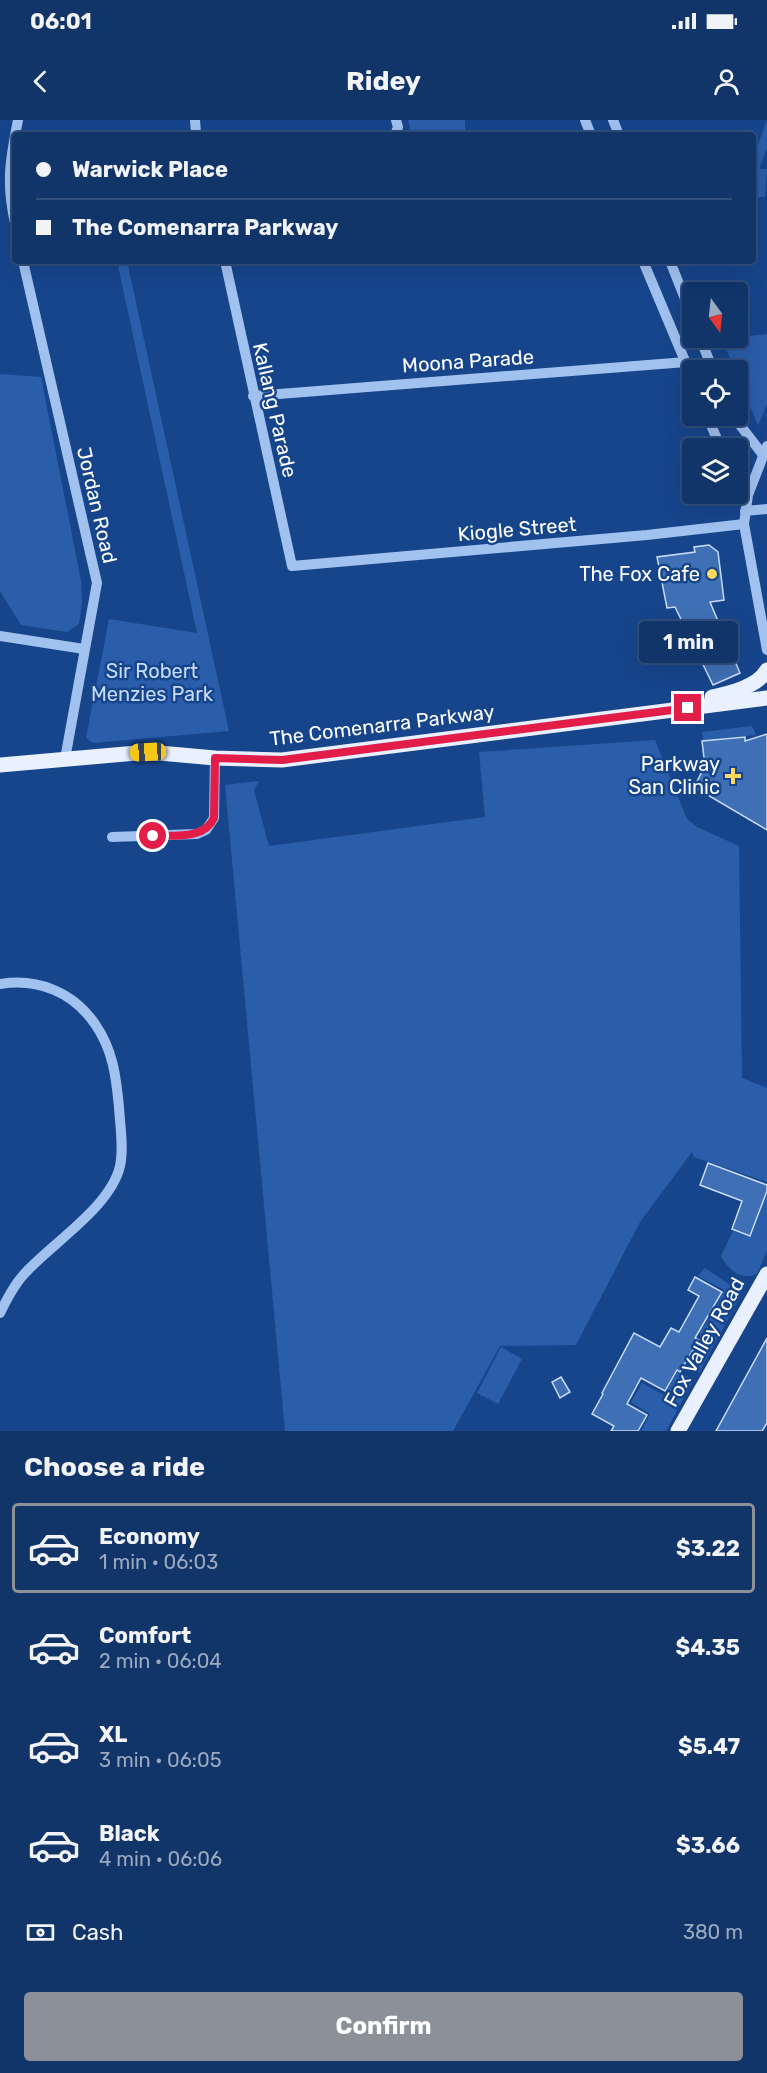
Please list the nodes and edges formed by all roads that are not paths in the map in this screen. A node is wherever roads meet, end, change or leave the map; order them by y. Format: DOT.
graph roads {
  1 [pos="12,151"];
  2 [pos="12,211"];
  3 [pos="24,264"];
  4 [pos="226,264"];
  5 [pos="644,264"];
  6 [pos="671,264"];
  7 [pos="682,291"];
  8 [pos="685,360"];
  9 [pos="682,362"];
  10 [pos="253,396"];
  11 [pos="743,426"];
  12 [pos="765,451"];
  13 [pos="743,504"];
  14 [pos="767,509"];
  15 [pos="745,510"];
  16 [pos="744,524"];
  17 [pos="292,566"];
  18 [pos="0,636"];
  19 [pos="84,649"];
  20 [pos="767,650"];
  21 [pos="767,670"];
  22 [pos="767,698"];
  23 [pos="667,710"];
  24 [pos="215,758"];
  25 [pos="65,759"];
  26 [pos="0,765"];
  27 [pos="112,837"];
  28 [pos="0,984"];
  29 [pos="767,1274"];
  30 [pos="0,1313"];
  31 [pos="678,1431"];
  1 -- 2 [label="street"];
  3 -- 19 [label="street, Jordan Road"];
  4 -- 10 [label="street, Kallang Parade"];
  5 -- 8 [label="street"];
  6 -- 7 [label="street"];
  9 -- 10 [label="street, Moona Parade"];
  10 -- 17 [label="street, Kallang Parade"];
  11 -- 12 [label="street"];
  12 -- 15 [label="street"];
  13 -- 15 [label="street"];
  14 -- 15 [label="street"];
  15 -- 16 [label="street"];
  16 -- 17 [label="street, Kiogle Street"];
  16 -- 20 [label="street"];
  18 -- 19 [label="street"];
  19 -- 25 [label="street, Jordan Road"];
  21 -- 23 [label="main road"];
  22 -- 23 [label="main road, The Comenarra Parkway"];
  23 -- 24 [label="main road, The Comenarra Parkway"];
  24 -- 25 [label="main road, The Comenarra Parkway"];
  24 -- 27 [label="street"];
  25 -- 26 [label="main road, The Comenarra Parkway"];
  28 -- 30 [label="street"];
  29 -- 31 [label="main road, Fox Valley Road"];
}
